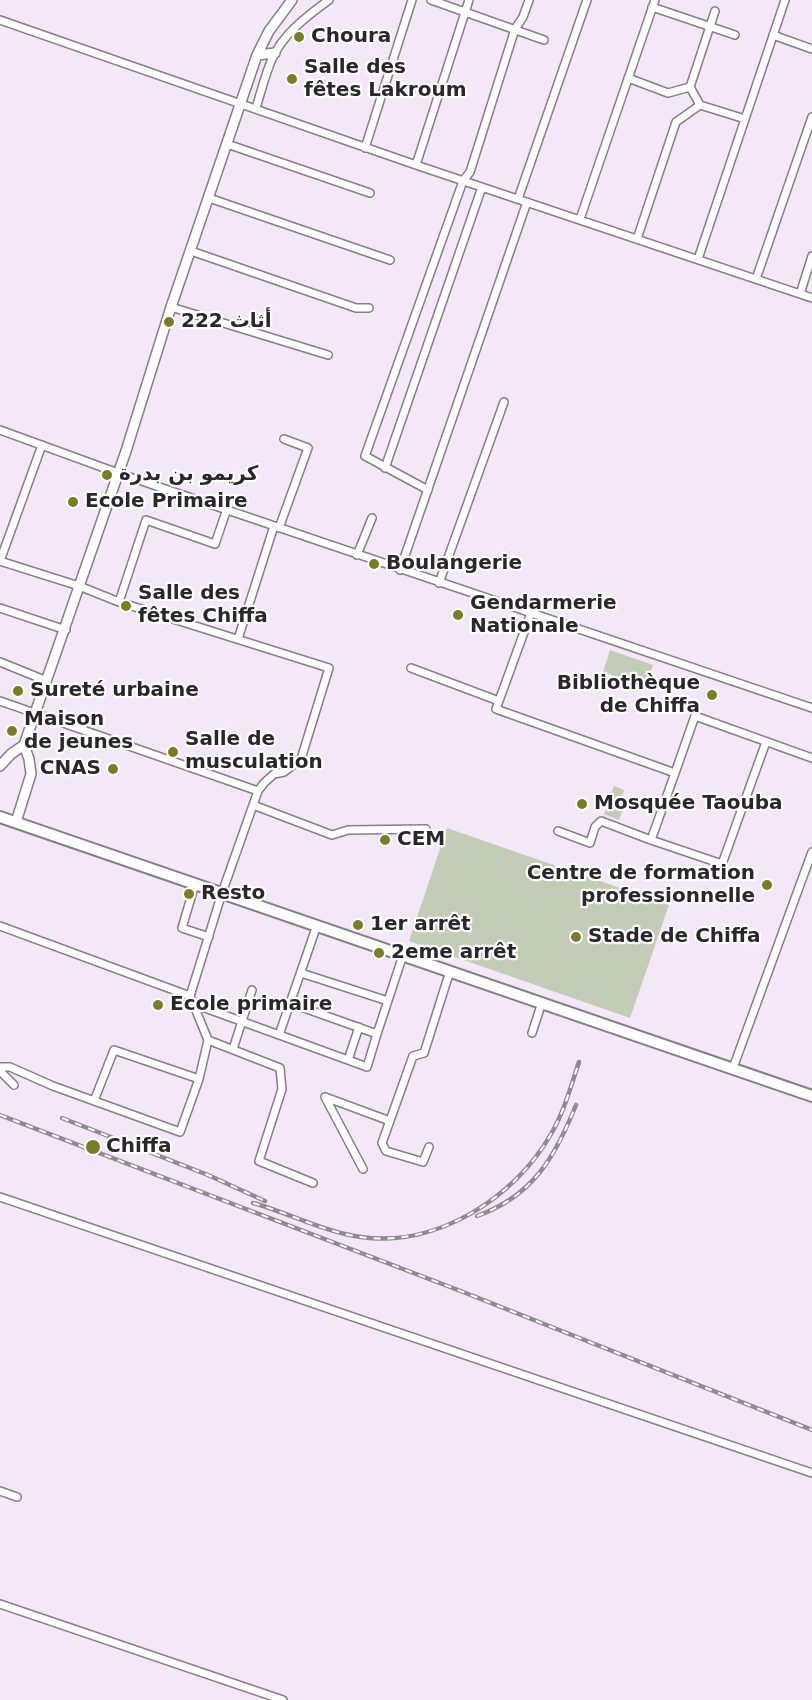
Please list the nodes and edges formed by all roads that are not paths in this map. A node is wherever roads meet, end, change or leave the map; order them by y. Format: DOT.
graph roads {
  1 [pos="292,0"];
  2 [pos="329,0"];
  3 [pos="412,0"];
  4 [pos="469,0"];
  5 [pos="528,0"];
  6 [pos="587,0"];
  7 [pos="785,0"];
  8 [pos="435,1"];
  9 [pos="653,3"];
  10 [pos="715,10"];
  11 [pos="465,12"];
  12 [pos="0,20"];
  13 [pos="710,27"];
  14 [pos="515,30"];
  15 [pos="735,35"];
  16 [pos="773,35"];
  17 [pos="544,40"];
  18 [pos="812,49"];
  19 [pos="275,53"];
  20 [pos="257,55"];
  21 [pos="628,78"];
  22 [pos="690,87"];
  23 [pos="241,104"];
  24 [pos="700,105"];
  25 [pos="256,108"];
  26 [pos="812,117"];
  27 [pos="745,118"];
  28 [pos="227,144"];
  29 [pos="366,148"];
  30 [pos="416,165"];
  31 [pos="463,181"];
  32 [pos="482,187"];
  33 [pos="370,193"];
  34 [pos="209,198"];
  35 [pos="518,199"];
  36 [pos="527,202"];
  37 [pos="580,219"];
  38 [pos="637,239"];
  39 [pos="190,251"];
  40 [pos="812,256"];
  41 [pos="698,259"];
  42 [pos="390,260"];
  43 [pos="756,279"];
  44 [pos="800,294"];
  45 [pos="812,298"];
  46 [pos="171,307"];
  47 [pos="369,308"];
  48 [pos="328,355"];
  49 [pos="504,402"];
  50 [pos="0,430"];
  51 [pos="284,439"];
  52 [pos="42,445"];
  53 [pos="385,468"];
  54 [pos="118,473"];
  55 [pos="428,490"];
  56 [pos="227,509"];
  57 [pos="372,518"];
  58 [pos="276,527"];
  59 [pos="357,555"];
  60 [pos="0,561"];
  61 [pos="400,570"];
  62 [pos="439,583"];
  63 [pos="79,586"];
  64 [pos="119,602"];
  65 [pos="0,608"];
  66 [pos="531,613"];
  67 [pos="66,630"];
  68 [pos="238,639"];
  69 [pos="0,662"];
  70 [pos="411,668"];
  71 [pos="46,681"];
  72 [pos="0,701"];
  73 [pos="499,701"];
  74 [pos="812,708"];
  75 [pos="34,713"];
  76 [pos="766,742"];
  77 [pos="24,745"];
  78 [pos="812,758"];
  79 [pos="0,766"];
  80 [pos="675,772"];
  81 [pos="258,791"];
  82 [pos="253,805"];
  83 [pos="0,817"];
  84 [pos="16,822"];
  85 [pos="426,829"];
  86 [pos="558,831"];
  87 [pos="651,840"];
  88 [pos="812,852"];
  89 [pos="195,884"];
  90 [pos="222,893"];
  91 [pos="0,926"];
  92 [pos="317,926"];
  93 [pos="208,937"];
  94 [pos="403,955"];
  95 [pos="450,971"];
  96 [pos="301,973"];
  97 [pos="252,990"];
  98 [pos="190,996"];
  99 [pos="388,1001"];
  100 [pos="542,1002"];
  101 [pos="290,1003"];
  102 [pos="194,1004"];
  103 [pos="242,1022"];
  104 [pos="359,1027"];
  105 [pos="532,1033"];
  106 [pos="377,1034"];
  107 [pos="279,1035"];
  108 [pos="208,1040"];
  109 [pos="233,1049"];
  110 [pos="348,1060"];
  111 [pos="733,1068"];
  112 [pos="0,1069"];
  113 [pos="198,1078"];
  114 [pos="15,1085"];
  115 [pos="812,1096"];
  116 [pos="94,1101"];
  117 [pos="390,1121"];
  118 [pos="429,1147"];
  119 [pos="363,1169"];
  120 [pos="313,1183"];
  121 [pos="0,1197"];
  122 [pos="812,1473"];
  123 [pos="0,1491"];
  124 [pos="17,1497"];
  125 [pos="0,1604"];
  126 [pos="283,1700"];
  1 -- 20 [label="main road"];
  2 -- 19 [label="street"];
  3 -- 29 [label="street"];
  4 -- 11 [label="street"];
  5 -- 14 [label="street"];
  6 -- 35 [label="street"];
  7 -- 16 [label="street"];
  8 -- 11 [label="street"];
  9 -- 13 [label="street"];
  9 -- 21 [label="street"];
  10 -- 13 [label="street"];
  11 -- 14 [label="street"];
  11 -- 30 [label="street"];
  12 -- 23 [label="street"];
  13 -- 15 [label="street"];
  13 -- 22 [label="street"];
  14 -- 17 [label="street"];
  14 -- 31 [label="street"];
  16 -- 18 [label="street"];
  16 -- 27 [label="street"];
  19 -- 20 [label="main road"];
  19 -- 25 [label="street"];
  20 -- 23 [label="main road"];
  21 -- 22 [label="street"];
  21 -- 37 [label="street"];
  22 -- 24 [label="street"];
  23 -- 25 [label="street"];
  23 -- 28 [label="main road"];
  24 -- 27 [label="street"];
  24 -- 38 [label="street"];
  25 -- 29 [label="street"];
  26 -- 43 [label="street"];
  27 -- 41 [label="street"];
  28 -- 33 [label="street"];
  28 -- 34 [label="main road"];
  29 -- 30 [label="street"];
  30 -- 31 [label="street"];
  31 -- 32 [label="street"];
  31 -- 53 [label="street"];
  32 -- 35 [label="street"];
  32 -- 53 [label="street"];
  34 -- 39 [label="main road"];
  34 -- 42 [label="street"];
  35 -- 36 [label="street"];
  36 -- 37 [label="street"];
  36 -- 55 [label="street"];
  37 -- 38 [label="street"];
  38 -- 41 [label="street"];
  39 -- 46 [label="main road"];
  39 -- 47 [label="street"];
  40 -- 44 [label="street"];
  41 -- 43 [label="street"];
  43 -- 44 [label="street"];
  44 -- 45 [label="street"];
  46 -- 48 [label="street"];
  46 -- 54 [label="main road"];
  49 -- 62 [label="street"];
  50 -- 52 [label="street"];
  51 -- 58 [label="street"];
  52 -- 54 [label="street"];
  52 -- 60 [label="street"];
  53 -- 55 [label="street"];
  54 -- 56 [label="street"];
  54 -- 63 [label="main road"];
  55 -- 61 [label="street"];
  56 -- 58 [label="street"];
  56 -- 64 [label="street"];
  57 -- 59 [label="street"];
  58 -- 59 [label="street"];
  58 -- 68 [label="street"];
  59 -- 61 [label="street"];
  60 -- 63 [label="street"];
  61 -- 62 [label="street"];
  62 -- 66 [label="street"];
  63 -- 64 [label="street"];
  63 -- 67 [label="main road"];
  64 -- 68 [label="street"];
  65 -- 67 [label="street"];
  66 -- 73 [label="street"];
  66 -- 74 [label="street"];
  67 -- 71 [label="main road"];
  68 -- 81 [label="street"];
  69 -- 71 [label="street"];
  70 -- 73 [label="street"];
  71 -- 75 [label="main road"];
  72 -- 75 [label="street"];
  73 -- 80 [label="street"];
  75 -- 77 [label="main road"];
  75 -- 81 [label="street"];
  76 -- 78 [label="street"];
  76 -- 80 [label="street"];
  76 -- 87 [label="street"];
  77 -- 79 [label="main road"];
  77 -- 84 [label="main road"];
  80 -- 87 [label="street"];
  81 -- 82 [label="street"];
  82 -- 85 [label="street"];
  82 -- 90 [label="street"];
  83 -- 84 [label="main road"];
  84 -- 89 [label="main road"];
  86 -- 87 [label="street"];
  88 -- 111 [label="street"];
  89 -- 90 [label="main road"];
  89 -- 93 [label="street"];
  90 -- 92 [label="main road"];
  90 -- 93 [label="street"];
  91 -- 98 [label="street"];
  92 -- 94 [label="main road"];
  92 -- 96 [label="street"];
  93 -- 98 [label="street"];
  94 -- 95 [label="main road"];
  94 -- 99 [label="street"];
  95 -- 100 [label="main road"];
  95 -- 117 [label="street"];
  96 -- 99 [label="street"];
  96 -- 101 [label="street"];
  97 -- 103 [label="street"];
  98 -- 102 [label="street"];
  99 -- 106 [label="street"];
  100 -- 105 [label="street"];
  100 -- 111 [label="main road"];
  101 -- 104 [label="street"];
  101 -- 107 [label="street"];
  102 -- 103 [label="street"];
  102 -- 108 [label="street"];
  103 -- 107 [label="street"];
  103 -- 109 [label="street"];
  104 -- 106 [label="street"];
  104 -- 110 [label="street"];
  106 -- 110 [label="street"];
  107 -- 110 [label="street"];
  108 -- 109 [label="street"];
  108 -- 113 [label="street"];
  109 -- 120 [label="street"];
  111 -- 115 [label="main road"];
  112 -- 114 [label="street"];
  112 -- 116 [label="street"];
  113 -- 116 [label="street"];
  113 -- 116 [label="street"];
  117 -- 118 [label="street"];
  117 -- 119 [label="street"];
  121 -- 122 [label="street"];
  123 -- 124 [label="street"];
  125 -- 126 [label="street"];
}
